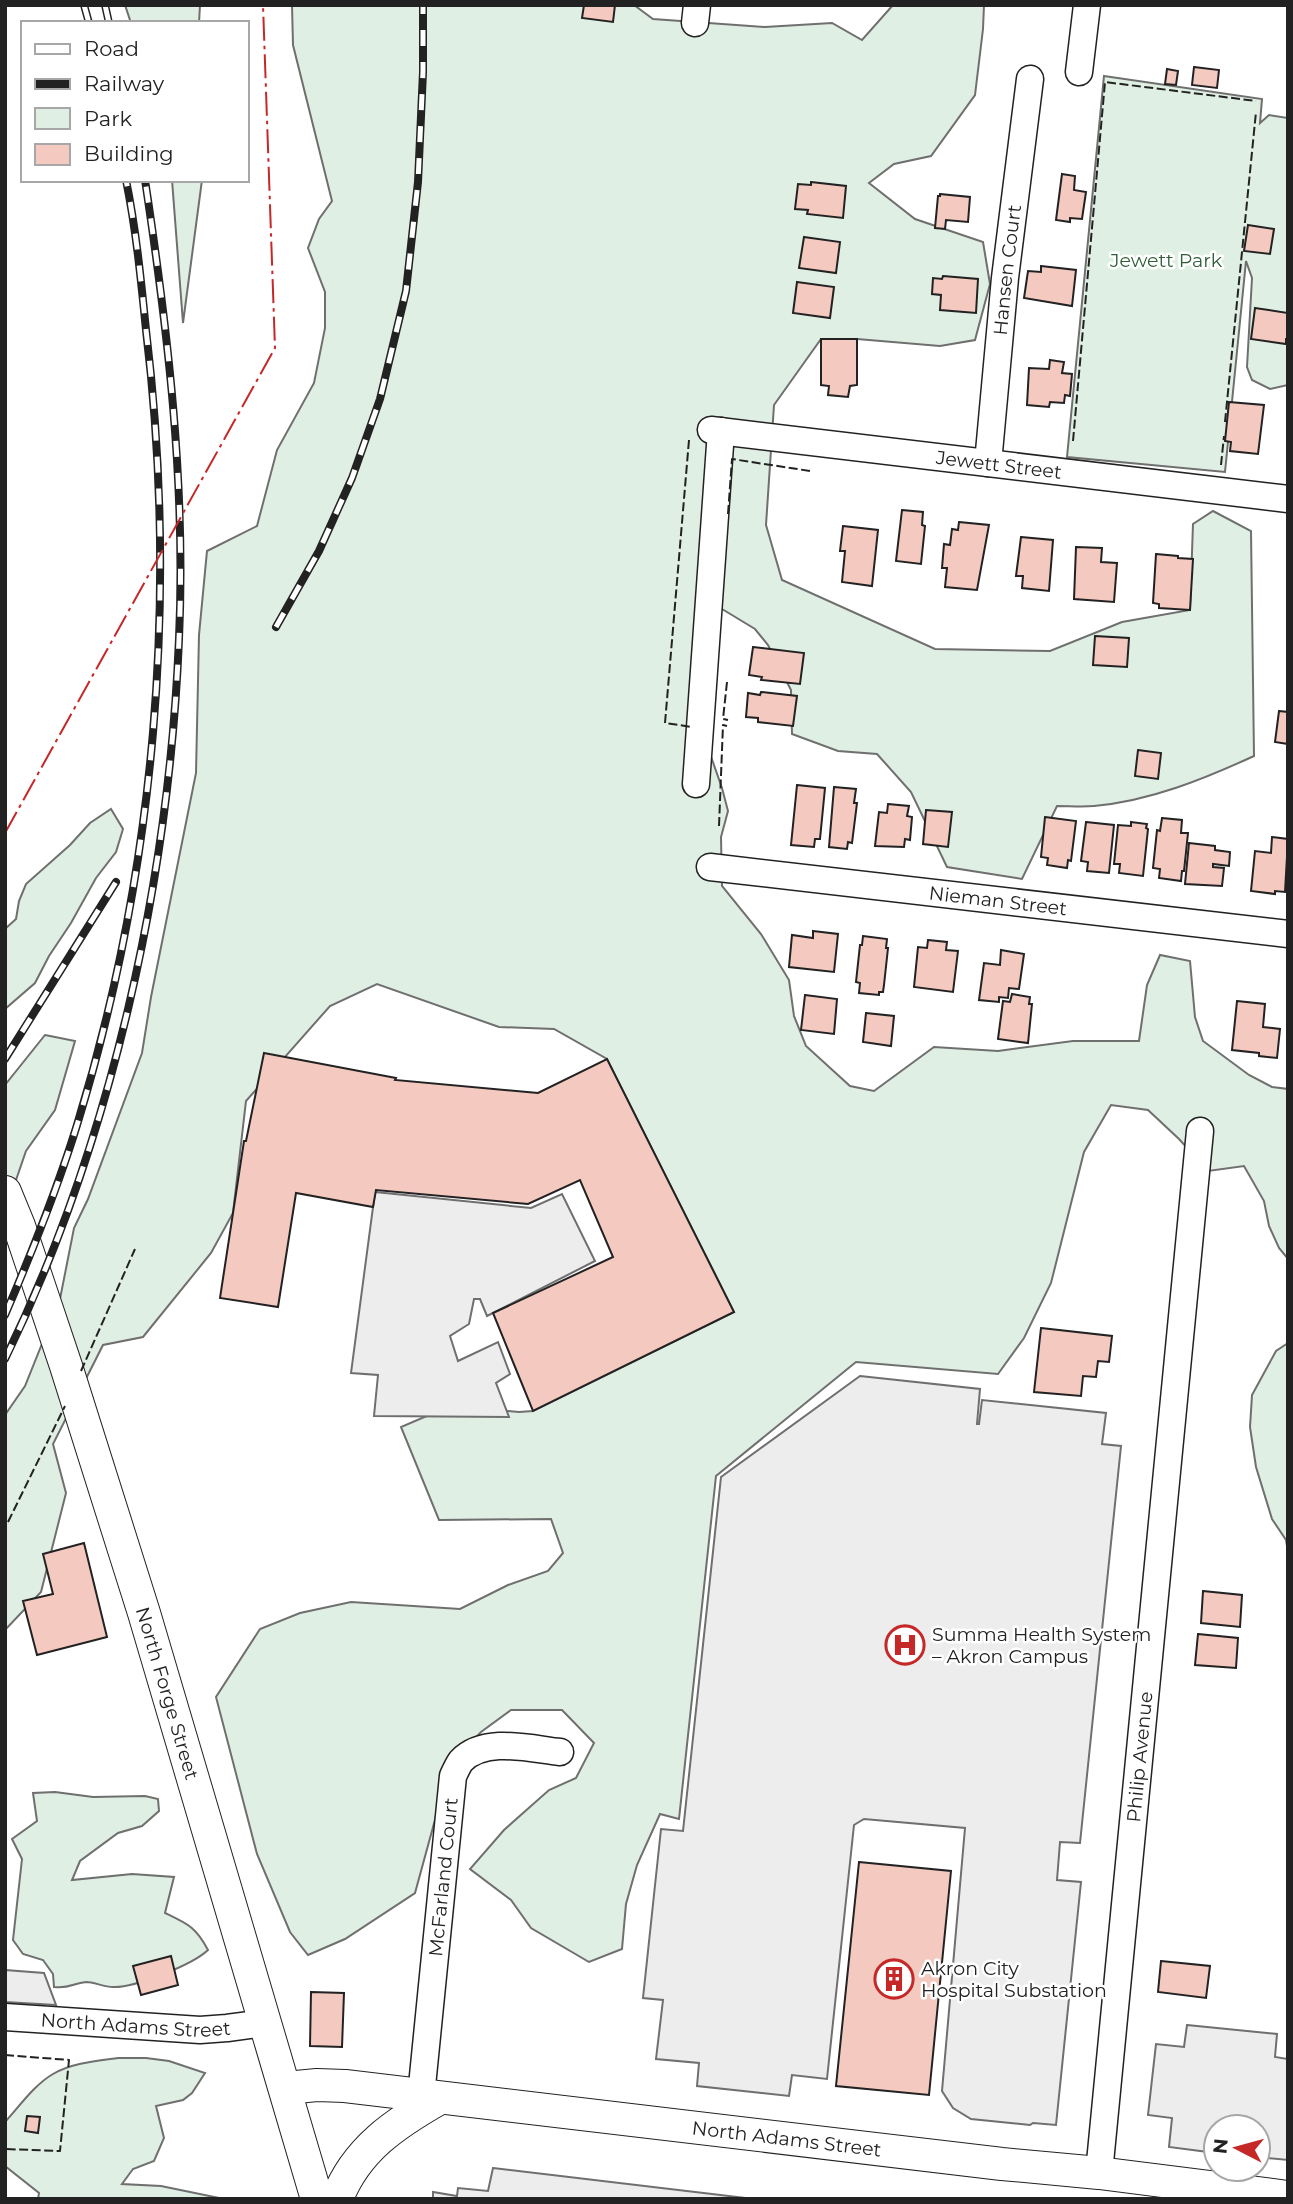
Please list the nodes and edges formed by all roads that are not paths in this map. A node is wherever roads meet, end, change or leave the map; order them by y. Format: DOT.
graph roads {
  1 [pos="1087,5"];
  2 [pos="1079,72"];
  3 [pos="1030,79"];
  4 [pos="988,463"];
  5 [pos="1288,499"];
  6 [pos="696,784"];
  7 [pos="710,867"];
  8 [pos="1288,934"];
  9 [pos="1200,1131"];
  10 [pos="5,1192"];
  11 [pos="560,1752"];
  12 [pos="5,2017"];
  13 [pos="265,2023"];
  14 [pos="286,2088"];
  15 [pos="430,2097"];
  16 [pos="1099,2173"];
  17 [pos="1288,2197"];
  18 [pos="317,2199"];
  19 [pos="337,2199"];
  1 -- 2 [label="street"];
  3 -- 4 [label="street, Hansen Court"];
  4 -- 5 [label="street, Jewett Street"];
  4 -- 6 [label="street, Jewett Street"];
  7 -- 8 [label="street, Nieman Street"];
  9 -- 16 [label="street, Philip Avenue"];
  10 -- 13 [label="street, North Forge Street"];
  11 -- 15 [label="street, McFarland Court"];
  12 -- 13 [label="street, North Adams Street"];
  13 -- 14 [label="street, North Forge Street"];
  14 -- 15 [label="street, North Adams Street"];
  14 -- 18 [label="street, North Forge Street"];
  15 -- 16 [label="street, North Adams Street"];
  15 -- 19 [label="street"];
  16 -- 17 [label="street, North Adams Street"];
}
